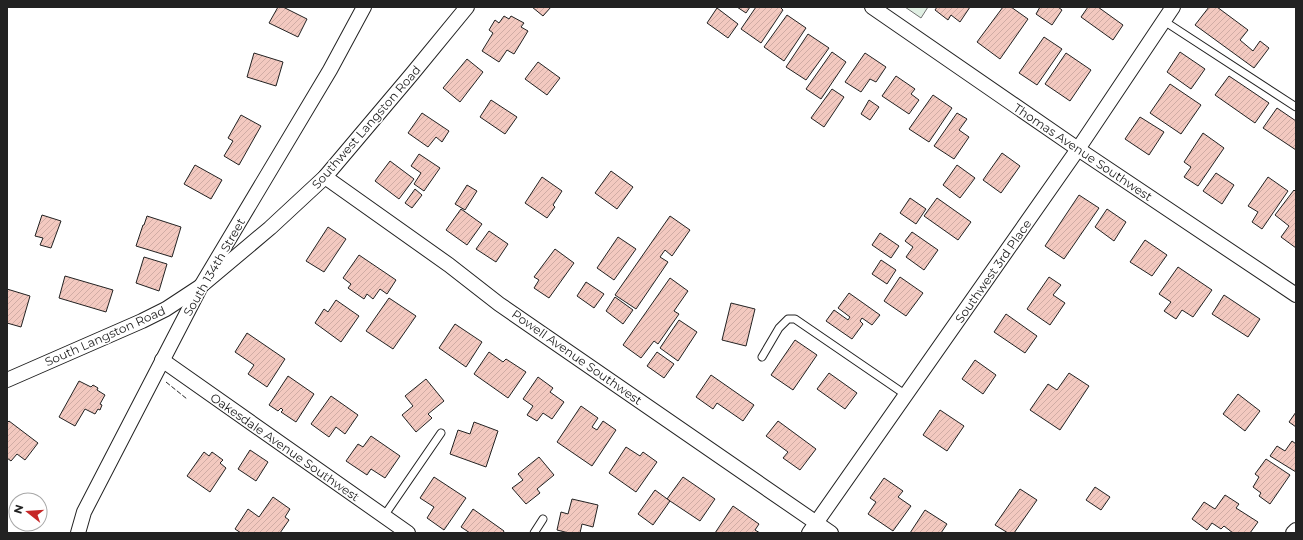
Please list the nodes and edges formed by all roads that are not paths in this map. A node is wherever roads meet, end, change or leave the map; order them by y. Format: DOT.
graph roads {
  1 [pos="364,7"];
  2 [pos="467,7"];
  3 [pos="872,7"];
  4 [pos="1174,7"];
  5 [pos="1164,22"];
  6 [pos="1296,107"];
  7 [pos="1078,150"];
  8 [pos="325,177"];
  9 [pos="201,286"];
  10 [pos="1296,295"];
  11 [pos="762,357"];
  12 [pos="162,360"];
  13 [pos="7,380"];
  14 [pos="906,395"];
  15 [pos="441,433"];
  16 [pos="384,516"];
  17 [pos="543,519"];
  18 [pos="813,528"];
  19 [pos="1296,530"];
  20 [pos="78,533"];
  21 [pos="408,533"];
  22 [pos="534,533"];
  23 [pos="831,533"];
  24 [pos="1293,533"];
  1 -- 9 [label="street, South 134th Street"];
  2 -- 8 [label="street, Southwest Langston Road"];
  3 -- 7 [label="street, Thomas Avenue Southwest"];
  4 -- 5 [label="street, Southwest 3rd Place"];
  5 -- 6 [label="lane"];
  5 -- 7 [label="street, Southwest 3rd Place"];
  7 -- 10 [label="street, Thomas Avenue Southwest"];
  7 -- 14 [label="street, Southwest 3rd Place"];
  8 -- 9 [label="street, Southwest Langston Road"];
  8 -- 18 [label="street, Powell Avenue Southwest"];
  9 -- 12 [label="street, South 134th Street"];
  9 -- 13 [label="street, South Langston Road"];
  11 -- 14 [label="lane"];
  12 -- 16 [label="street, Oakesdale Avenue Southwest"];
  12 -- 20 [label="street, South 134th Street"];
  14 -- 18 [label="street, Southwest 3rd Place"];
  15 -- 16 [label="lane"];
  16 -- 21 [label="street, Oakesdale Avenue Southwest"];
  17 -- 22 [label="lane"];
  18 -- 23 [label="street, Powell Avenue Southwest"];
  19 -- 24 [label="street"];
}
